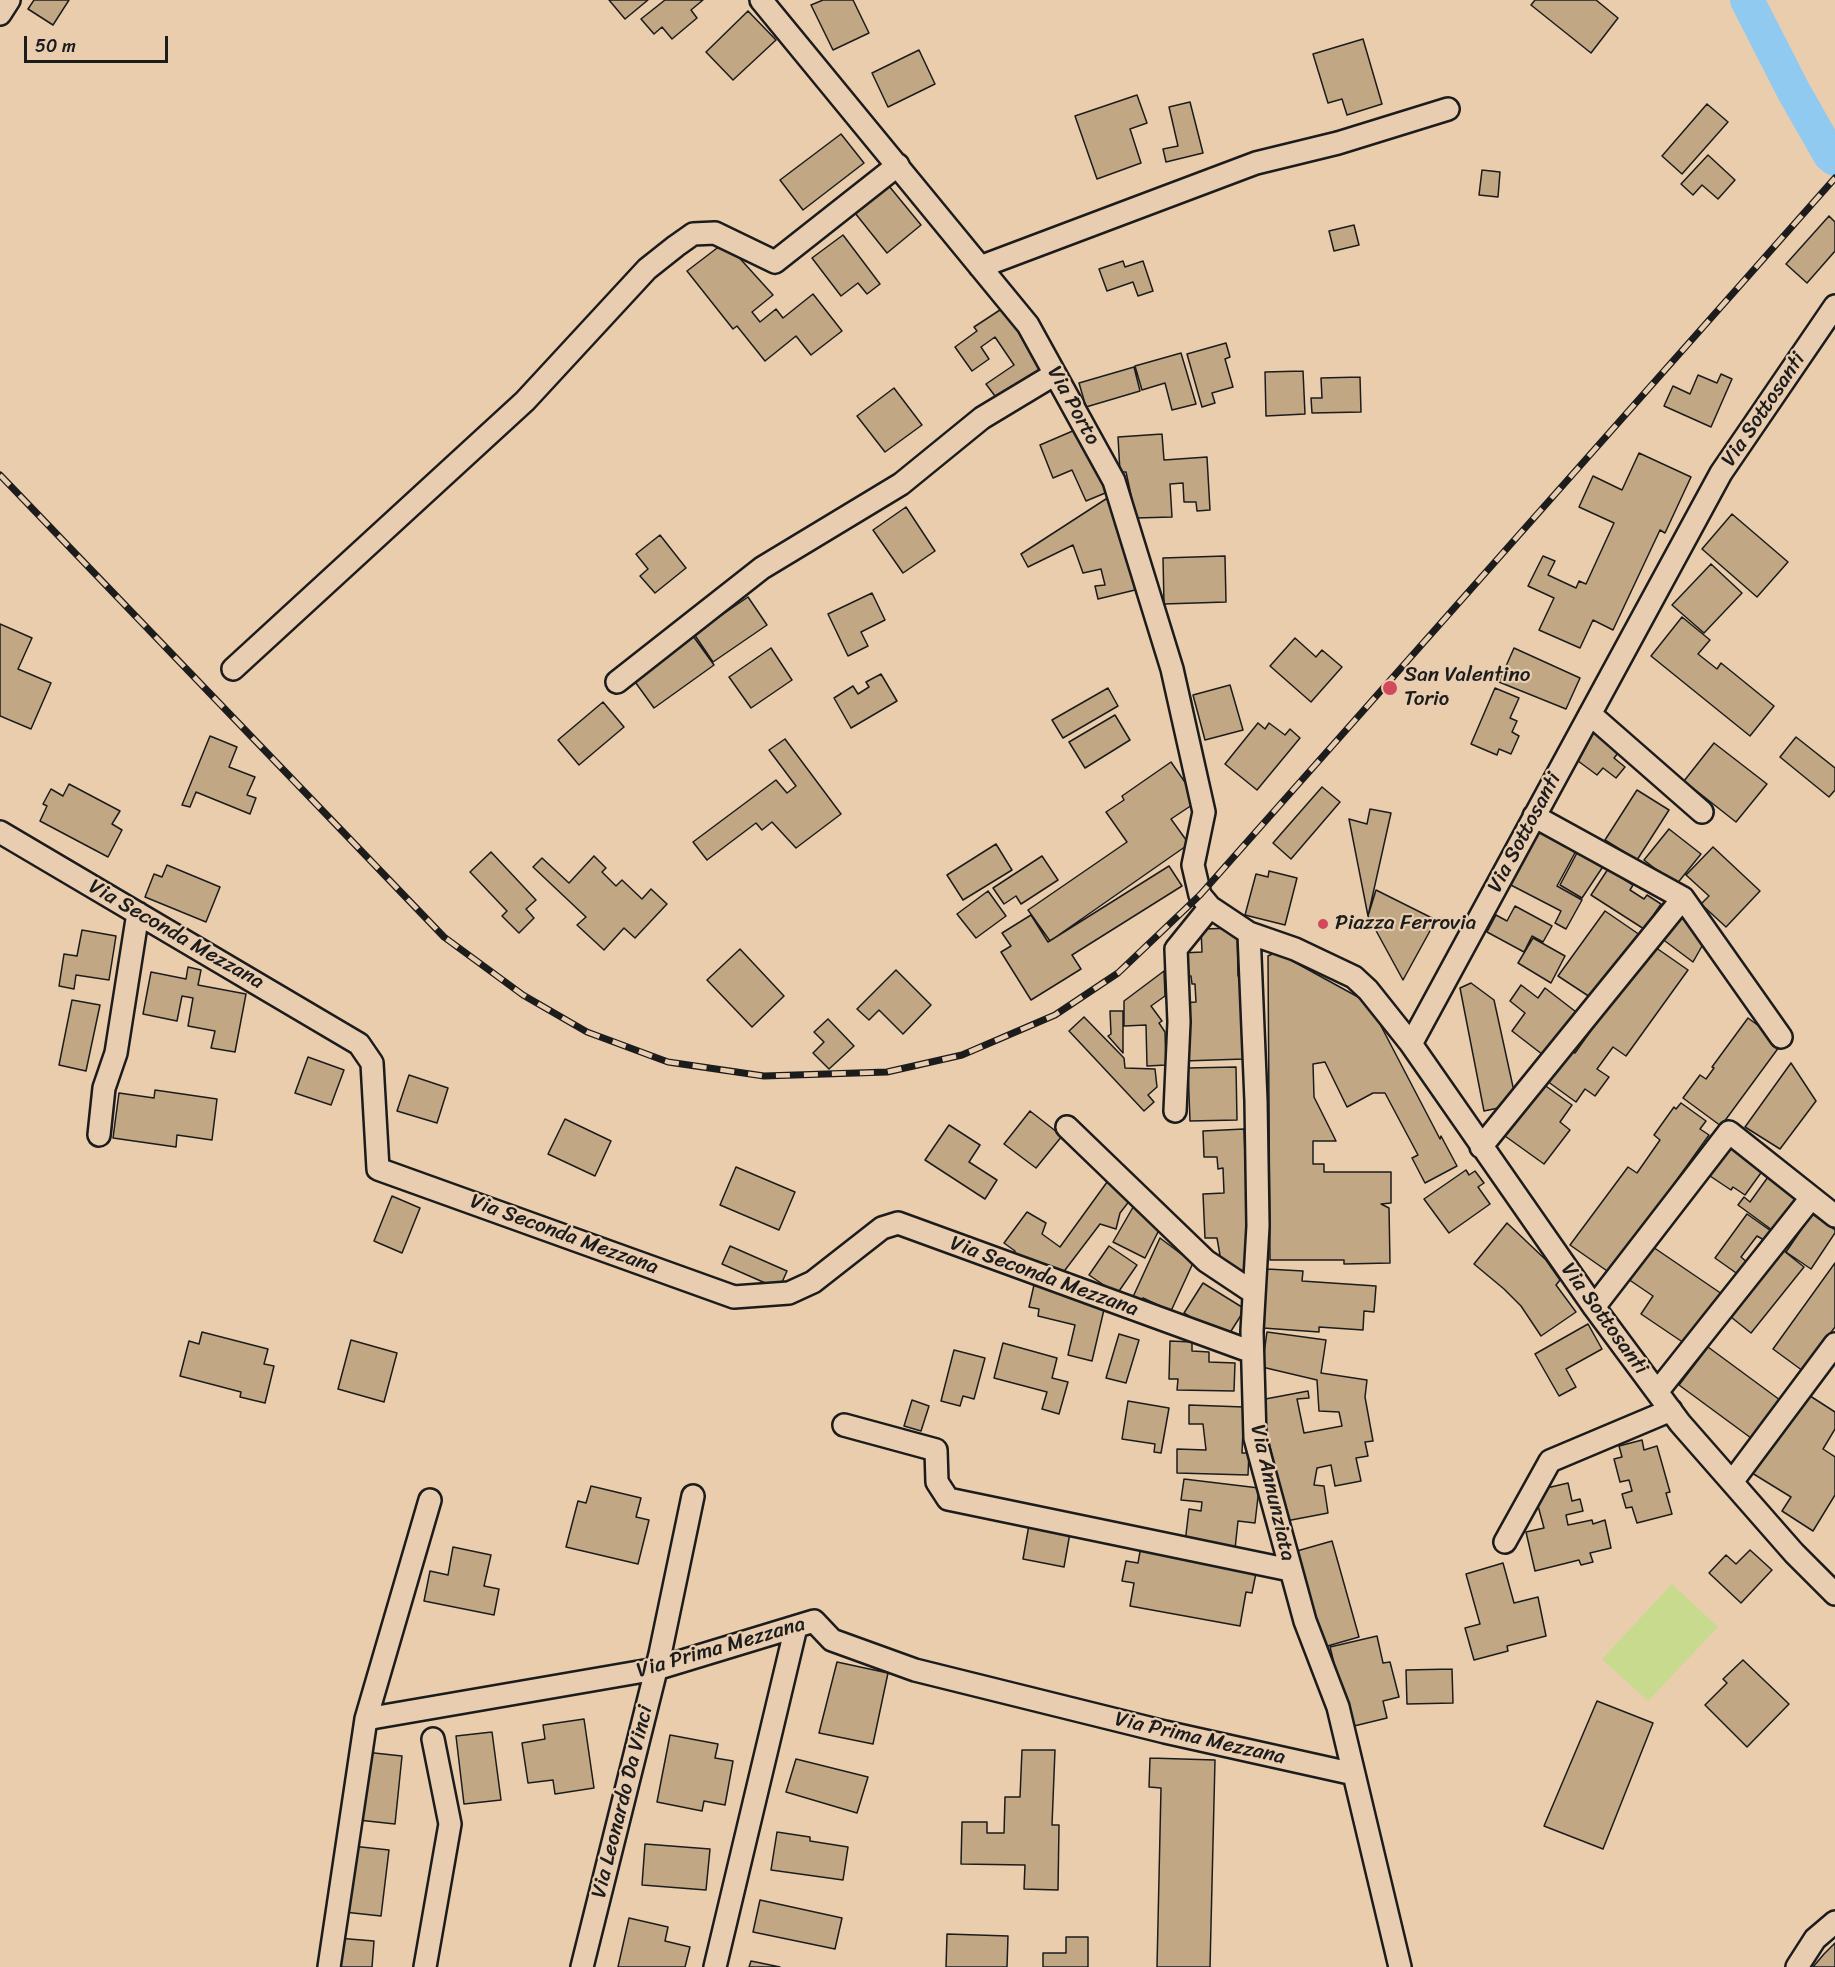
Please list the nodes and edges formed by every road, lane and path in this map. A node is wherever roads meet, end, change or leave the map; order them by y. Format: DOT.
graph roads {
  1 [pos="9,0"];
  2 [pos="761,0"];
  3 [pos="0,14"];
  4 [pos="1448,109"];
  5 [pos="898,165"];
  6 [pos="980,267"];
  7 [pos="1835,306"];
  8 [pos="1055,374"];
  9 [pos="233,669"];
  10 [pos="617,682"];
  11 [pos="1590,714"];
  12 [pos="1702,812"];
  13 [pos="1534,816"];
  14 [pos="0,832"];
  15 [pos="1683,898"];
  16 [pos="1205,901"];
  17 [pos="138,913"];
  18 [pos="1249,933"];
  19 [pos="1780,1037"];
  20 [pos="1411,1044"];
  21 [pos="1175,1111"];
  22 [pos="1067,1127"];
  23 [pos="99,1135"];
  24 [pos="1481,1147"];
  25 [pos="1811,1198"];
  26 [pos="1835,1216"];
  27 [pos="1254,1293"];
  28 [pos="1594,1307"];
  29 [pos="1835,1344"];
  30 [pos="1252,1352"];
  31 [pos="1657,1392"];
  32 [pos="1671,1410"];
  33 [pos="844,1425"];
  34 [pos="1732,1482"];
  35 [pos="693,1496"];
  36 [pos="429,1500"];
  37 [pos="1505,1542"];
  38 [pos="1290,1570"];
  39 [pos="1835,1594"];
  40 [pos="796,1627"];
  41 [pos="656,1669"];
  42 [pos="366,1719"];
  43 [pos="433,1739"];
  44 [pos="1354,1774"];
  45 [pos="1835,1922"];
  46 [pos="329,1967"];
  47 [pos="424,1967"];
  48 [pos="582,1967"];
  49 [pos="715,1967"];
  50 [pos="1400,1967"];
  51 [pos="1797,1967"];
  1 -- 3 [label="street"];
  2 -- 5 [label="street, Via Porto"];
  4 -- 6 [label="street"];
  5 -- 6 [label="street, Via Porto"];
  5 -- 9 [label="street"];
  6 -- 8 [label="street, Via Porto"];
  7 -- 11 [label="street, Via Sottosanti"];
  8 -- 10 [label="street"];
  8 -- 16 [label="street, Via Porto"];
  11 -- 12 [label="street"];
  11 -- 13 [label="street, Via Sottosanti"];
  13 -- 15 [label="street"];
  13 -- 20 [label="street, Via Sottosanti"];
  14 -- 17 [label="street, Via Seconda Mezzana"];
  15 -- 19 [label="street"];
  15 -- 24 [label="street"];
  16 -- 18 [label="street"];
  16 -- 21 [label="street"];
  17 -- 23 [label="street"];
  17 -- 30 [label="street, Via Seconda Mezzana"];
  18 -- 20 [label="street"];
  18 -- 27 [label="street, Via Annunziata"];
  20 -- 24 [label="street, Via Sottosanti"];
  22 -- 27 [label="street"];
  24 -- 28 [label="street, Via Sottosanti"];
  25 -- 26 [label="street"];
  25 -- 28 [label="street"];
  25 -- 31 [label="street"];
  27 -- 30 [label="street, Via Annunziata"];
  28 -- 31 [label="street, Via Sottosanti"];
  29 -- 34 [label="street"];
  30 -- 38 [label="street, Via Annunziata"];
  31 -- 32 [label="street, Via Sottosanti"];
  32 -- 34 [label="street, Via Sottosanti"];
  32 -- 37 [label="street"];
  33 -- 38 [label="street"];
  34 -- 39 [label="street, Via Sottosanti"];
  35 -- 41 [label="street, Via Leonardo Da Vinci"];
  36 -- 42 [label="street"];
  38 -- 44 [label="street, Via Annunziata"];
  40 -- 41 [label="street, Via Prima Mezzana"];
  40 -- 44 [label="street, Via Prima Mezzana"];
  40 -- 49 [label="street"];
  41 -- 42 [label="street, Via Prima Mezzana"];
  41 -- 48 [label="street, Via Leonardo Da Vinci"];
  42 -- 46 [label="street"];
  43 -- 47 [label="street"];
  44 -- 50 [label="street, Via Annunziata"];
  45 -- 51 [label="street"];
}
